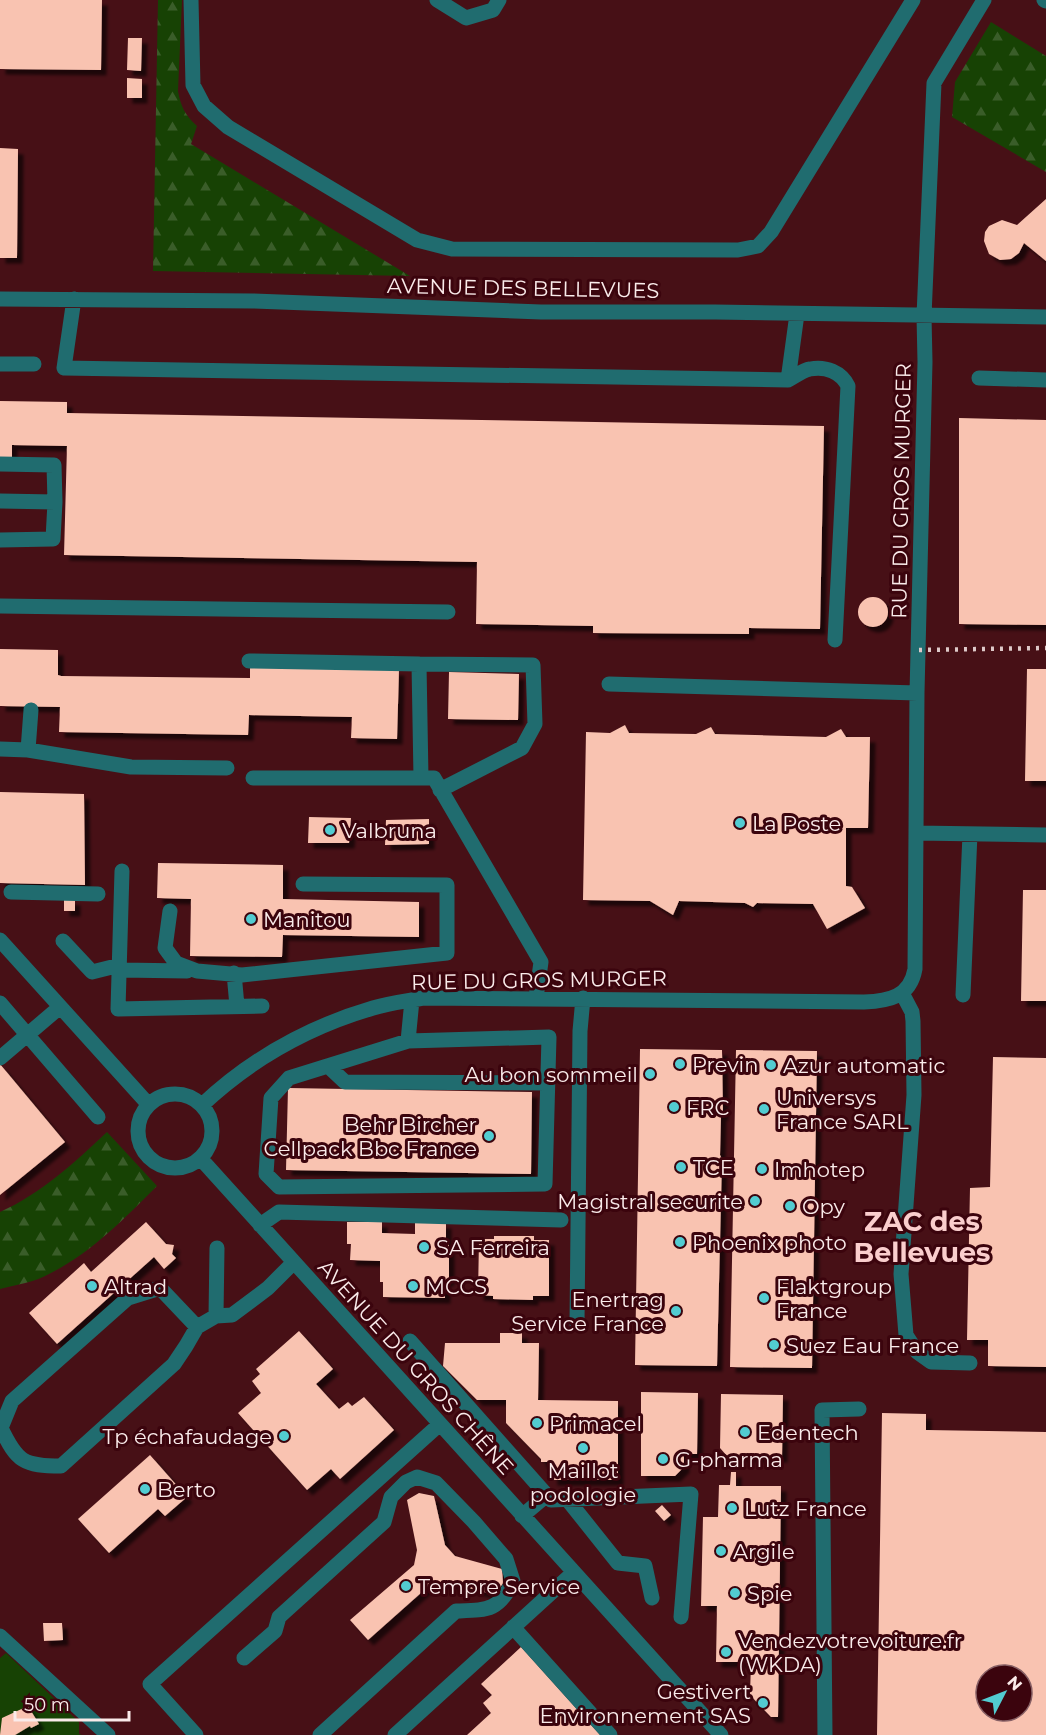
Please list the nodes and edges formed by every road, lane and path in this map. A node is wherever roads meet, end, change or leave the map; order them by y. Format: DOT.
graph roads {
  1 [pos="191,0"];
  2 [pos="436,0"];
  3 [pos="499,0"];
  4 [pos="913,0"];
  5 [pos="984,0"];
  6 [pos="0,299"];
  7 [pos="74,299"];
  8 [pos="797,314"];
  9 [pos="924,316"];
  10 [pos="1046,317"];
  11 [pos="0,364"];
  12 [pos="34,364"];
  13 [pos="979,378"];
  14 [pos="788,380"];
  15 [pos="1046,380"];
  16 [pos="0,464"];
  17 [pos="0,501"];
  18 [pos="56,502"];
  19 [pos="0,540"];
  20 [pos="0,606"];
  21 [pos="448,612"];
  22 [pos="835,640"];
  23 [pos="249,661"];
  24 [pos="419,664"];
  25 [pos="609,684"];
  26 [pos="917,693"];
  27 [pos="31,710"];
  28 [pos="0,749"];
  29 [pos="28,750"];
  30 [pos="227,768"];
  31 [pos="254,778"];
  32 [pos="421,778"];
  33 [pos="440,790"];
  34 [pos="916,833"];
  35 [pos="970,834"];
  36 [pos="1046,835"];
  37 [pos="122,871"];
  38 [pos="303,884"];
  39 [pos="11,892"];
  40 [pos="98,894"];
  41 [pos="170,911"];
  42 [pos="0,940"];
  43 [pos="63,941"];
  44 [pos="121,968"];
  45 [pos="197,971"];
  46 [pos="234,973"];
  47 [pos="902,993"];
  48 [pos="963,995"];
  49 [pos="536,998"];
  50 [pos="583,998"];
  51 [pos="412,1000"];
  52 [pos="0,1003"];
  53 [pos="237,1006"];
  54 [pos="262,1006"];
  55 [pos="60,1007"];
  56 [pos="28,1035"];
  57 [pos="408,1041"];
  58 [pos="0,1058"];
  59 [pos="328,1066"];
  60 [pos="548,1083"];
  61 [pos="148,1105"];
  62 [pos="202,1105"];
  63 [pos="98,1117"];
  64 [pos="201,1159"];
  65 [pos="561,1220"];
  66 [pos="260,1225"];
  67 [pos="217,1248"];
  68 [pos="293,1263"];
  69 [pos="216,1316"];
  70 [pos="576,1324"];
  71 [pos="197,1327"];
  72 [pos="410,1341"];
  73 [pos="970,1363"];
  74 [pos="859,1409"];
  75 [pos="440,1424"];
  76 [pos="547,1495"];
  77 [pos="567,1499"];
  78 [pos="522,1516"];
  79 [pos="573,1572"];
  80 [pos="652,1598"];
  81 [pos="681,1617"];
  82 [pos="513,1627"];
  83 [pos="0,1636"];
  84 [pos="244,1658"];
  85 [pos="108,1735"];
  86 [pos="196,1735"];
  87 [pos="320,1735"];
  88 [pos="395,1735"];
  89 [pos="610,1735"];
  90 [pos="721,1735"];
  91 [pos="825,1735"];
  1 -- 4 [label="street"];
  2 -- 3 [label="street"];
  5 -- 9 [label="street, RUE DU GROS MURGER"];
  6 -- 7 [label="street, AVENUE DES BELLEVUES"];
  7 -- 8 [label="street, AVENUE DES BELLEVUES"];
  7 -- 14 [label="street"];
  8 -- 9 [label="street, AVENUE DES BELLEVUES"];
  8 -- 14 [label="street"];
  9 -- 10 [label="street, AVENUE DES BELLEVUES"];
  9 -- 26 [label="street, RUE DU GROS MURGER"];
  11 -- 12 [label="street"];
  13 -- 15 [label="street"];
  14 -- 22 [label="street"];
  16 -- 18 [label="street"];
  17 -- 18 [label="street"];
  18 -- 19 [label="street"];
  20 -- 21 [label="street"];
  23 -- 24 [label="street"];
  24 -- 32 [label="street"];
  24 -- 33 [label="street"];
  25 -- 26 [label="street"];
  26 -- 34 [label="street, RUE DU GROS MURGER"];
  27 -- 29 [label="street"];
  28 -- 29 [label="street"];
  29 -- 30 [label="street"];
  31 -- 32 [label="street"];
  32 -- 33 [label="street"];
  33 -- 49 [label="street"];
  34 -- 35 [label="street"];
  34 -- 47 [label="street, RUE DU GROS MURGER"];
  35 -- 36 [label="street"];
  35 -- 48 [label="street"];
  37 -- 44 [label="street"];
  38 -- 46 [label="street"];
  39 -- 40 [label="street"];
  41 -- 45 [label="street"];
  42 -- 55 [label="street"];
  43 -- 44 [label="street"];
  44 -- 45 [label="street"];
  44 -- 53 [label="street"];
  45 -- 46 [label="street"];
  46 -- 53 [label="street"];
  47 -- 50 [label="street, RUE DU GROS MURGER"];
  47 -- 73 [label="street"];
  49 -- 50 [label="street, RUE DU GROS MURGER"];
  49 -- 51 [label="street, RUE DU GROS MURGER"];
  50 -- 70 [label="street"];
  51 -- 57 [label="street"];
  51 -- 62 [label="street, RUE DU GROS MURGER"];
  52 -- 56 [label="street"];
  53 -- 54 [label="street"];
  55 -- 56 [label="street"];
  55 -- 61 [label="street"];
  56 -- 58 [label="street"];
  56 -- 63 [label="street"];
  57 -- 59 [label="street"];
  57 -- 60 [label="street"];
  59 -- 60 [label="street"];
  59 -- 60 [label="street"];
  61 -- 62 [label="street"];
  61 -- 64 [label="street"];
  62 -- 64 [label="street"];
  64 -- 66 [label="street, AVENUE DU GROS CHÊNE"];
  65 -- 66 [label="street"];
  66 -- 68 [label="street, AVENUE DU GROS CHÊNE"];
  67 -- 69 [label="street"];
  68 -- 69 [label="street"];
  68 -- 75 [label="street, AVENUE DU GROS CHÊNE"];
  69 -- 71 [label="street"];
  71 -- 71 [label="street"];
  72 -- 76 [label="street"];
  74 -- 91 [label="street"];
  75 -- 78 [label="street, AVENUE DU GROS CHÊNE"];
  75 -- 86 [label="street"];
  76 -- 77 [label="street"];
  76 -- 78 [label="street"];
  77 -- 80 [label="street"];
  77 -- 81 [label="street"];
  78 -- 79 [label="street, AVENUE DU GROS CHÊNE"];
  79 -- 82 [label="street"];
  79 -- 90 [label="street, AVENUE DU GROS CHÊNE"];
  82 -- 88 [label="street"];
  82 -- 89 [label="street"];
  83 -- 85 [label="street"];
  84 -- 87 [label="street"];
}
